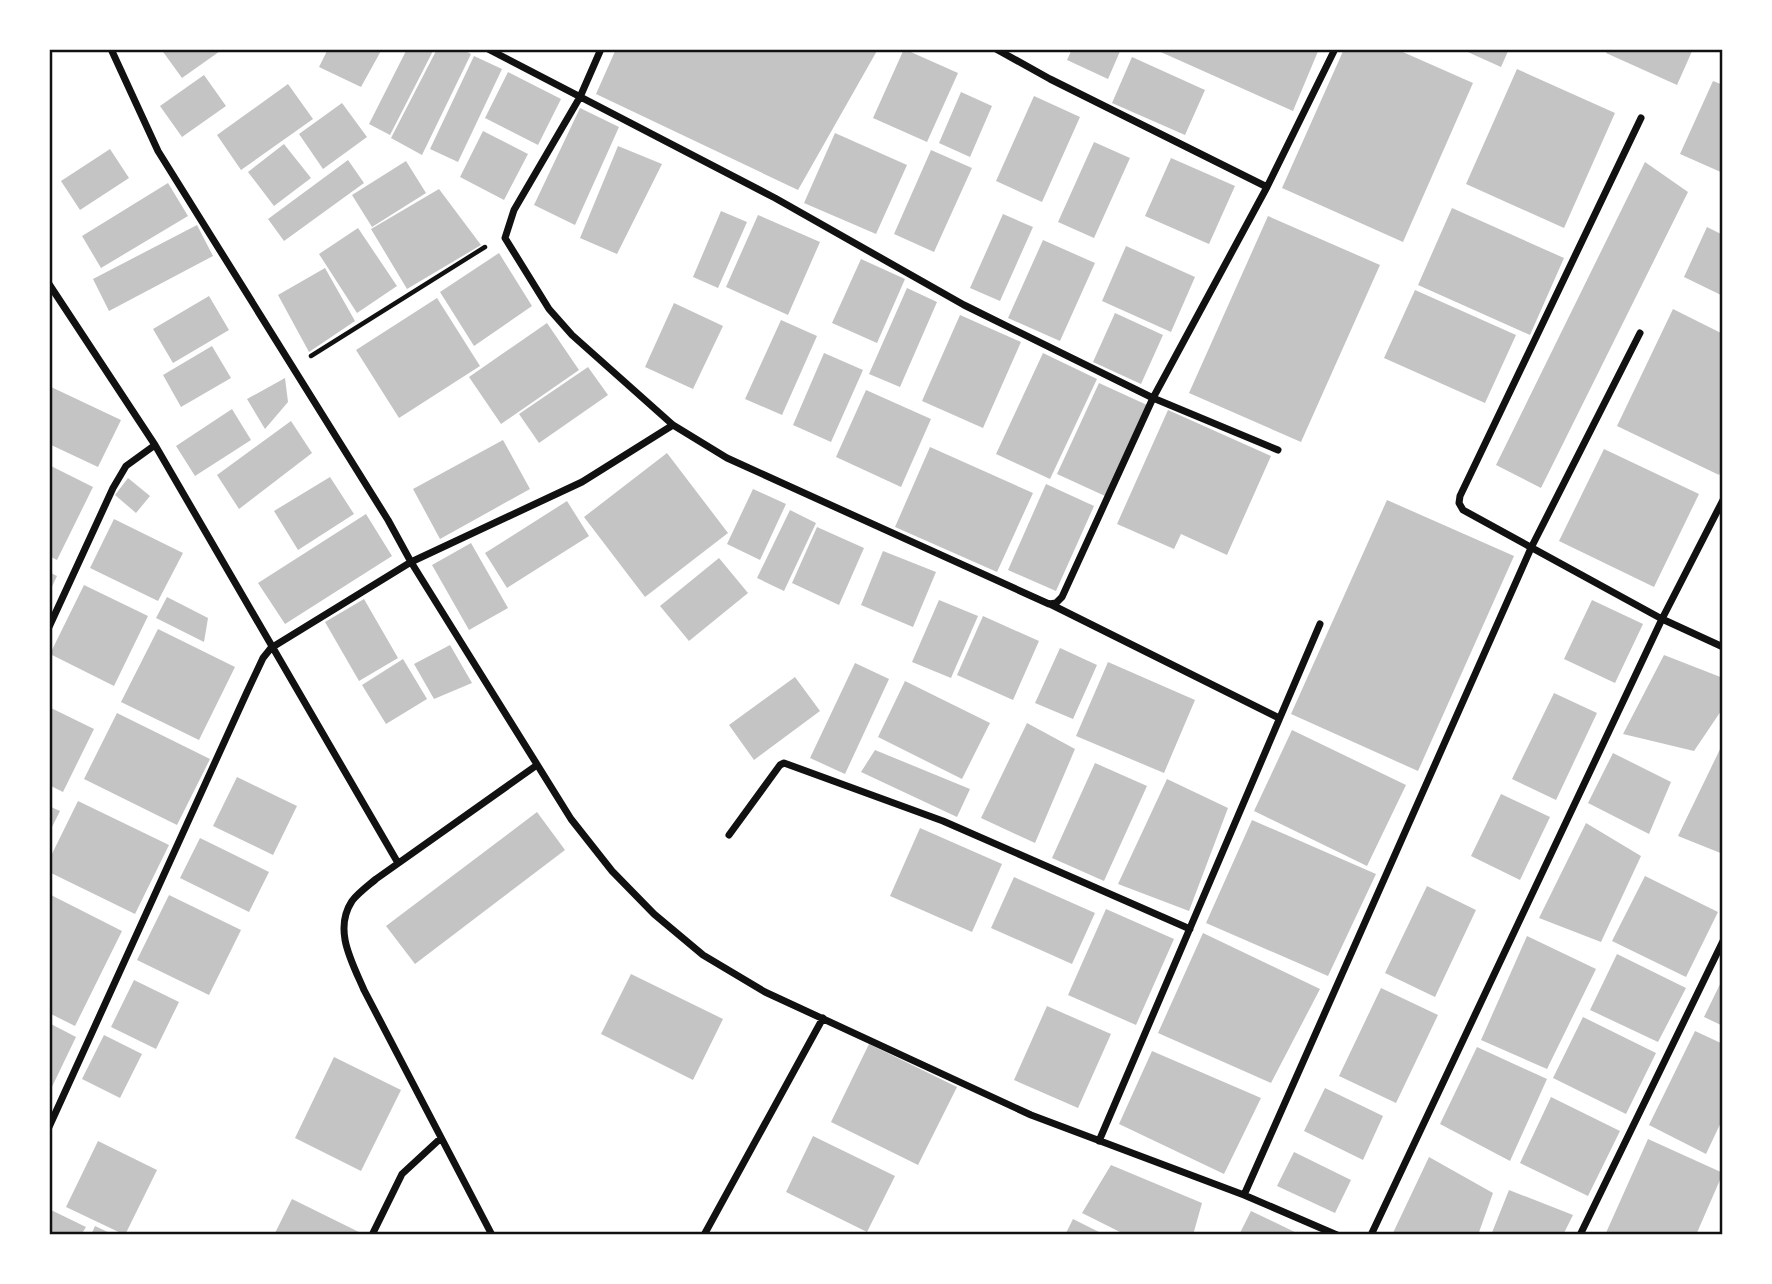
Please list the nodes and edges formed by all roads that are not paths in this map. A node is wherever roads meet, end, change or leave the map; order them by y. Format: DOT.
graph roads {
  1 [pos="111,49"];
  2 [pos="488,49"];
  3 [pos="601,49"];
  4 [pos="996,49"];
  5 [pos="1335,49"];
  6 [pos="580,97"];
  7 [pos="1641,118"];
  8 [pos="1267,187"];
  9 [pos="49,284"];
  10 [pos="1640,333"];
  11 [pos="1153,398"];
  12 [pos="673,425"];
  13 [pos="155,445"];
  14 [pos="1278,450"];
  15 [pos="1723,500"];
  16 [pos="1531,548"];
  17 [pos="411,562"];
  18 [pos="1049,604"];
  19 [pos="1662,619"];
  20 [pos="1320,624"];
  21 [pos="49,627"];
  22 [pos="1723,647"];
  23 [pos="271,648"];
  24 [pos="1279,718"];
  25 [pos="537,765"];
  26 [pos="729,835"];
  27 [pos="398,863"];
  28 [pos="1190,929"];
  29 [pos="1723,941"];
  30 [pos="823,1018"];
  31 [pos="49,1127"];
  32 [pos="441,1138"];
  33 [pos="1099,1142"];
  34 [pos="1244,1195"];
  35 [pos="372,1235"];
  36 [pos="492,1235"];
  37 [pos="704,1235"];
  38 [pos="1337,1235"];
  39 [pos="1371,1235"];
  40 [pos="1580,1235"];
  1 -- 17 [label="street"];
  2 -- 6 [label="street"];
  3 -- 6 [label="street"];
  4 -- 8 [label="street"];
  5 -- 8 [label="street"];
  6 -- 11 [label="street"];
  6 -- 12 [label="street"];
  7 -- 16 [label="street"];
  8 -- 11 [label="street"];
  9 -- 13 [label="street"];
  10 -- 16 [label="street"];
  11 -- 14 [label="street"];
  11 -- 18 [label="street"];
  12 -- 17 [label="street"];
  12 -- 18 [label="street"];
  13 -- 21 [label="street"];
  13 -- 23 [label="street"];
  15 -- 19 [label="street"];
  16 -- 19 [label="street"];
  16 -- 34 [label="street"];
  17 -- 23 [label="street"];
  17 -- 25 [label="street"];
  18 -- 24 [label="street"];
  19 -- 22 [label="street"];
  19 -- 39 [label="street"];
  20 -- 24 [label="street"];
  23 -- 27 [label="street"];
  23 -- 31 [label="street"];
  24 -- 28 [label="street"];
  25 -- 27 [label="street"];
  25 -- 30 [label="street"];
  26 -- 28 [label="street"];
  27 -- 32 [label="street"];
  28 -- 33 [label="street"];
  29 -- 40 [label="street"];
  30 -- 33 [label="street"];
  30 -- 37 [label="street"];
  32 -- 35 [label="street"];
  32 -- 36 [label="street"];
  33 -- 34 [label="street"];
  34 -- 38 [label="street"];
}
